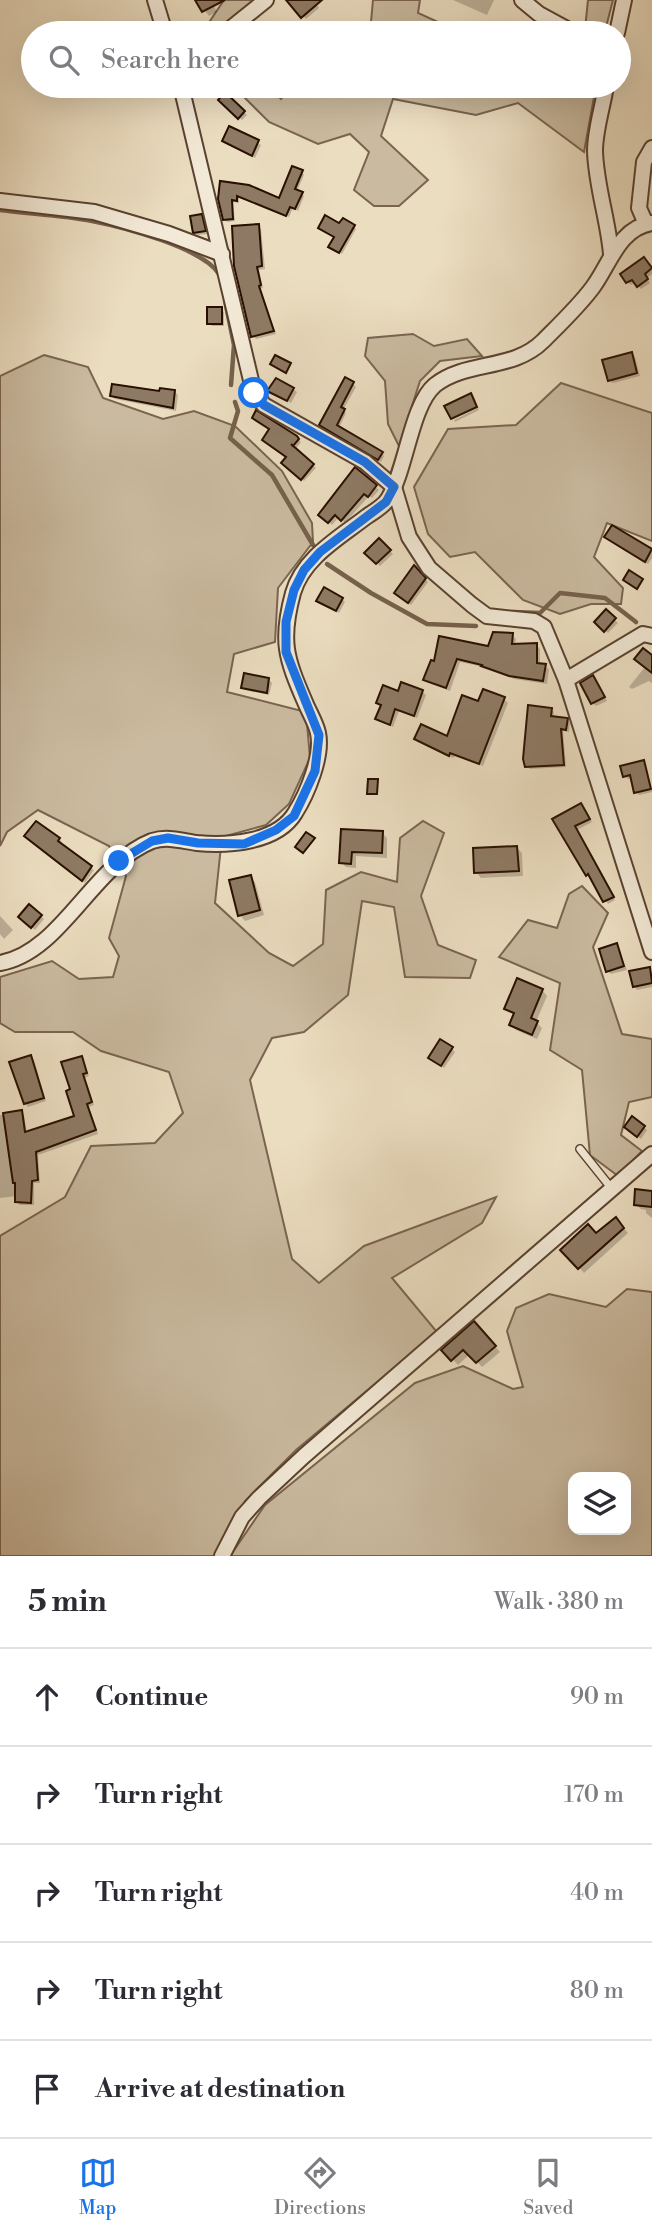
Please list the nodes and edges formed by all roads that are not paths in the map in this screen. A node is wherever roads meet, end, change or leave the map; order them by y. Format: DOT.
graph roads {
  1 [pos="155,0"];
  2 [pos="266,0"];
  3 [pos="522,0"];
  4 [pos="624,0"];
  5 [pos="161,21"];
  6 [pos="240,21"];
  7 [pos="552,21"];
  8 [pos="620,21"];
  9 [pos="184,98"];
  10 [pos="604,98"];
  11 [pos="652,148"];
  12 [pos="0,201"];
  13 [pos="649,223"];
  14 [pos="222,254"];
  15 [pos="611,254"];
  16 [pos="394,487"];
  17 [pos="652,636"];
  18 [pos="566,680"];
  19 [pos="652,952"];
  20 [pos="0,962"];
  21 [pos="580,1149"];
  22 [pos="652,1154"];
  23 [pos="611,1189"];
  24 [pos="222,1556"];
  1 -- 5 [label="street"];
  2 -- 6 [label="street"];
  3 -- 7 [label="street"];
  4 -- 8 [label="street"];
  9 -- 14 [label="street"];
  10 -- 15 [label="street"];
  11 -- 13 [label="street"];
  12 -- 14 [label="street"];
  13 -- 15 [label="street"];
  14 -- 16 [label="street"];
  15 -- 16 [label="street"];
  16 -- 18 [label="street"];
  16 -- 20 [label="street"];
  17 -- 18 [label="street"];
  18 -- 19 [label="street"];
  21 -- 23 [label="lane"];
  22 -- 23 [label="street"];
  23 -- 24 [label="street"];
}
